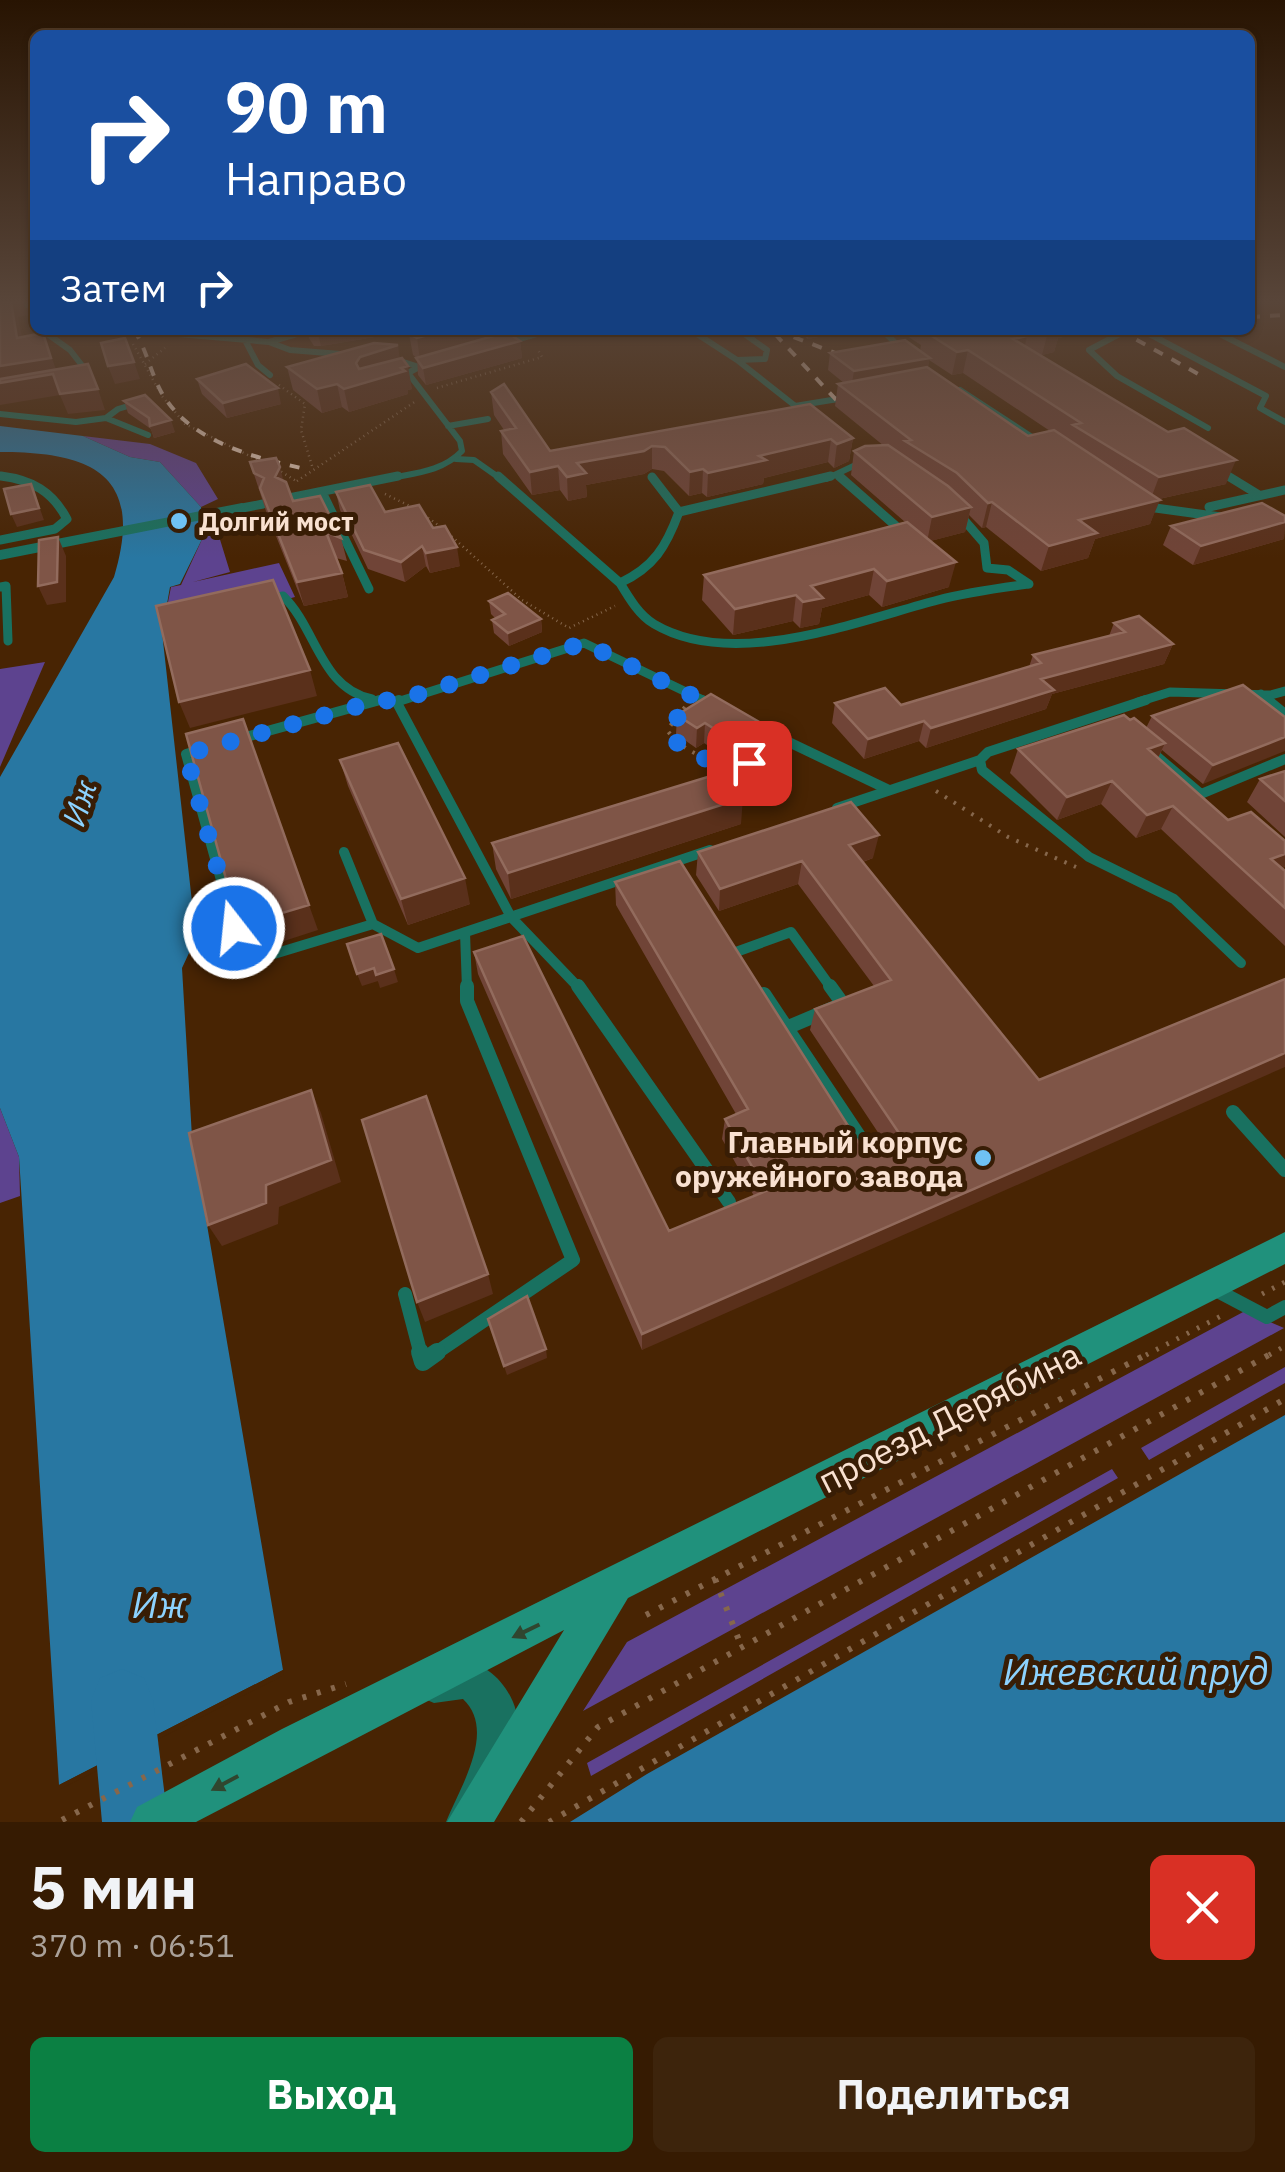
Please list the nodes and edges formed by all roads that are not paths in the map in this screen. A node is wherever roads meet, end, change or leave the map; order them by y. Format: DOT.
graph roads {
  1 [pos="417,387"];
  2 [pos="772,387"];
  3 [pos="1136,387"];
  4 [pos="1249,387"];
  5 [pos="958,388"];
  6 [pos="869,394"];
  7 [pos="144,401"];
  8 [pos="796,406"];
  9 [pos="0,414"];
  10 [pos="106,418"];
  11 [pos="488,419"];
  12 [pos="1285,422"];
  13 [pos="448,426"];
  14 [pos="823,428"];
  15 [pos="1208,428"];
  16 [pos="148,435"];
  17 [pos="1049,448"];
  18 [pos="851,450"];
  19 [pos="456,459"];
  20 [pos="865,461"];
  21 [pos="876,462"];
  22 [pos="1208,464"];
  23 [pos="837,474"];
  24 [pos="0,476"];
  25 [pos="652,477"];
  26 [pos="1285,490"];
  27 [pos="322,492"];
  28 [pos="1259,495"];
  29 [pos="289,498"];
  30 [pos="1130,499"];
  31 [pos="263,504"];
  32 [pos="242,508"];
  33 [pos="952,508"];
  34 [pos="1208,508"];
  35 [pos="679,512"];
  36 [pos="1228,516"];
  37 [pos="908,536"];
  38 [pos="0,540"];
  39 [pos="0,556"];
  40 [pos="620,582"];
  41 [pos="0,586"];
  42 [pos="369,589"];
  43 [pos="246,604"];
  44 [pos="8,642"];
  45 [pos="1285,691"];
  46 [pos="1261,694"];
  47 [pos="380,700"];
  48 [pos="396,701"];
  49 [pos="1105,714"];
  50 [pos="1285,714"];
  51 [pos="1119,725"];
  52 [pos="1132,736"];
  53 [pos="1285,758"];
  54 [pos="980,760"];
  55 [pos="889,790"];
  56 [pos="818,814"];
  57 [pos="728,844"];
  58 [pos="344,852"];
  59 [pos="675,862"];
  60 [pos="685,877"];
  61 [pos="511,917"];
  62 [pos="373,924"];
  63 [pos="465,932"];
  64 [pos="726,938"];
  65 [pos="736,952"];
  66 [pos="1241,963"];
  67 [pos="746,968"];
  68 [pos="756,982"];
  69 [pos="786,1028"];
  70 [pos="1233,1112"];
  71 [pos="870,1151"];
  72 [pos="1285,1170"];
  73 [pos="729,1202"];
  74 [pos="1285,1247"];
  75 [pos="1208,1286"];
  76 [pos="406,1294"];
  77 [pos="1285,1307"];
  78 [pos="613,1588"];
  79 [pos="394,1696"];
  80 [pos="152,1822"];
  81 [pos="469,1822"];
  1 -- 13 [label="lane"];
  2 -- 8 [label="lane"];
  3 -- 15 [label="lane"];
  4 -- 12 [label="lane"];
  5 -- 17 [label="lane"];
  6 -- 8 [label="lane"];
  7 -- 10 [label="lane"];
  8 -- 14 [label="lane"];
  9 -- 10 [label="lane"];
  10 -- 16 [label="lane"];
  11 -- 13 [label="lane"];
  13 -- 19 [label="lane"];
  18 -- 20 [label="lane"];
  19 -- 27 [label="lane"];
  19 -- 40 [label="lane"];
  20 -- 21 [label="lane"];
  20 -- 23 [label="lane"];
  22 -- 28 [label="lane"];
  23 -- 35 [label="lane"];
  23 -- 37 [label="lane"];
  24 -- 38 [label="lane"];
  25 -- 35 [label="lane"];
  26 -- 28 [label="lane"];
  27 -- 29 [label="lane"];
  27 -- 42 [label="lane"];
  28 -- 34 [label="lane"];
  30 -- 36 [label="lane"];
  31 -- 32 [label="lane"];
  32 -- 39 [label="street"];
  33 -- 40 [label="lane"];
  35 -- 40 [label="lane"];
  41 -- 44 [label="lane"];
  43 -- 47 [label="lane"];
  45 -- 46 [label="lane"];
  46 -- 49 [label="lane"];
  46 -- 50 [label="lane"];
  47 -- 48 [label="lane"];
  47 -- 62 [label="lane"];
  48 -- 55 [label="lane"];
  48 -- 61 [label="lane"];
  49 -- 51 [label="lane"];
  49 -- 54 [label="lane"];
  52 -- 53 [label="lane"];
  54 -- 55 [label="lane"];
  54 -- 66 [label="lane"];
  55 -- 56 [label="lane"];
  57 -- 59 [label="lane"];
  58 -- 62 [label="lane"];
  59 -- 60 [label="lane"];
  59 -- 61 [label="lane"];
  61 -- 63 [label="lane"];
  61 -- 73 [label="lane"];
  62 -- 63 [label="lane"];
  63 -- 76 [label="lane"];
  64 -- 65 [label="lane"];
  65 -- 67 [label="lane"];
  65 -- 69 [label="lane"];
  68 -- 69 [label="lane"];
  69 -- 71 [label="lane"];
  70 -- 72 [label="lane"];
  74 -- 75 [label="main road, проезд Дерябина"];
  75 -- 77 [label="lane"];
  75 -- 78 [label="main road, проезд Дерябина"];
  78 -- 79 [label="main road, проезд Дерябина, one-way"];
  78 -- 81 [label="main road"];
  79 -- 80 [label="main road, проезд Дерябина, one-way"];
  79 -- 81 [label="street"];
}
